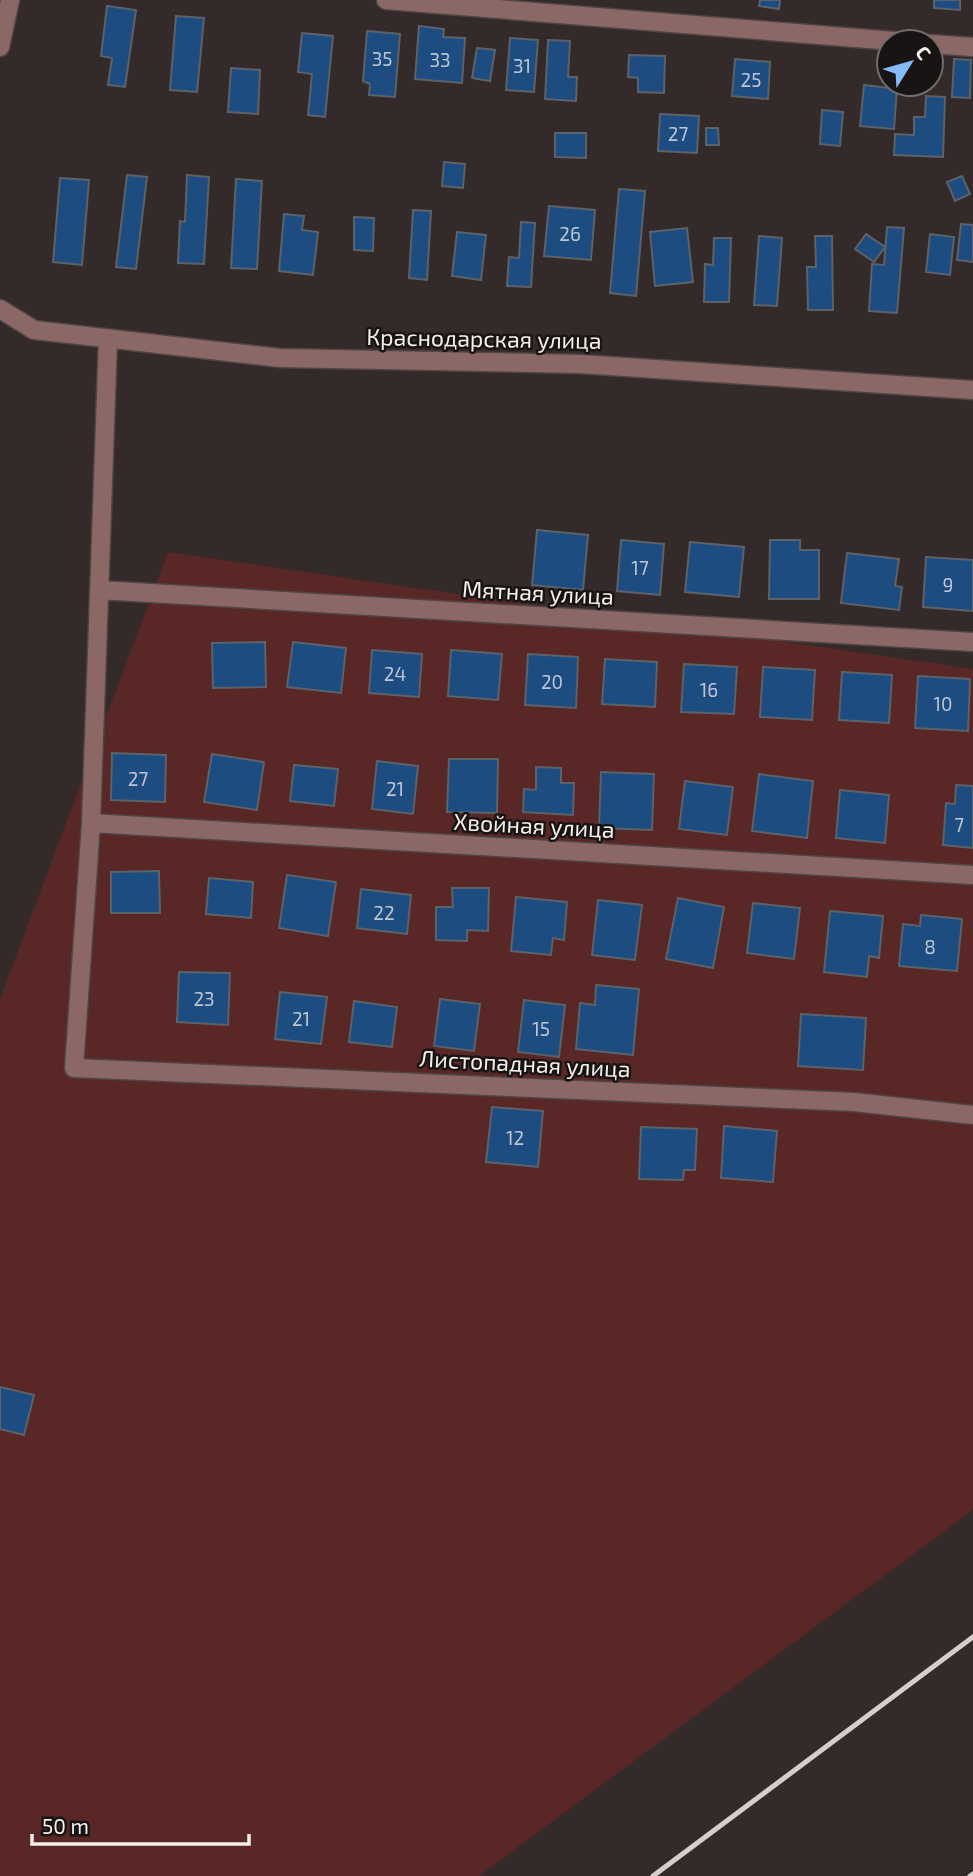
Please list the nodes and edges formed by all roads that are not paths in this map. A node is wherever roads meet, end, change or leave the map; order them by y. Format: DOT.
graph roads {
  1 [pos="10,0"];
  2 [pos="386,0"];
  3 [pos="875,39"];
  4 [pos="945,45"];
  5 [pos="0,47"];
  6 [pos="973,47"];
  7 [pos="0,309"];
  8 [pos="108,339"];
  9 [pos="973,390"];
  10 [pos="100,590"];
  11 [pos="973,642"];
  12 [pos="91,823"];
  13 [pos="973,875"];
  14 [pos="973,1115"];
  1 -- 5 [label="street"];
  2 -- 3 [label="street"];
  4 -- 6 [label="street"];
  7 -- 8 [label="street, Краснодарская улица"];
  8 -- 9 [label="street, Краснодарская улица"];
  8 -- 10 [label="street"];
  10 -- 11 [label="street, Мятная улица"];
  10 -- 12 [label="street"];
  12 -- 13 [label="street, Хвойная улица"];
  12 -- 14 [label="street, Листопадная улица"];
}
